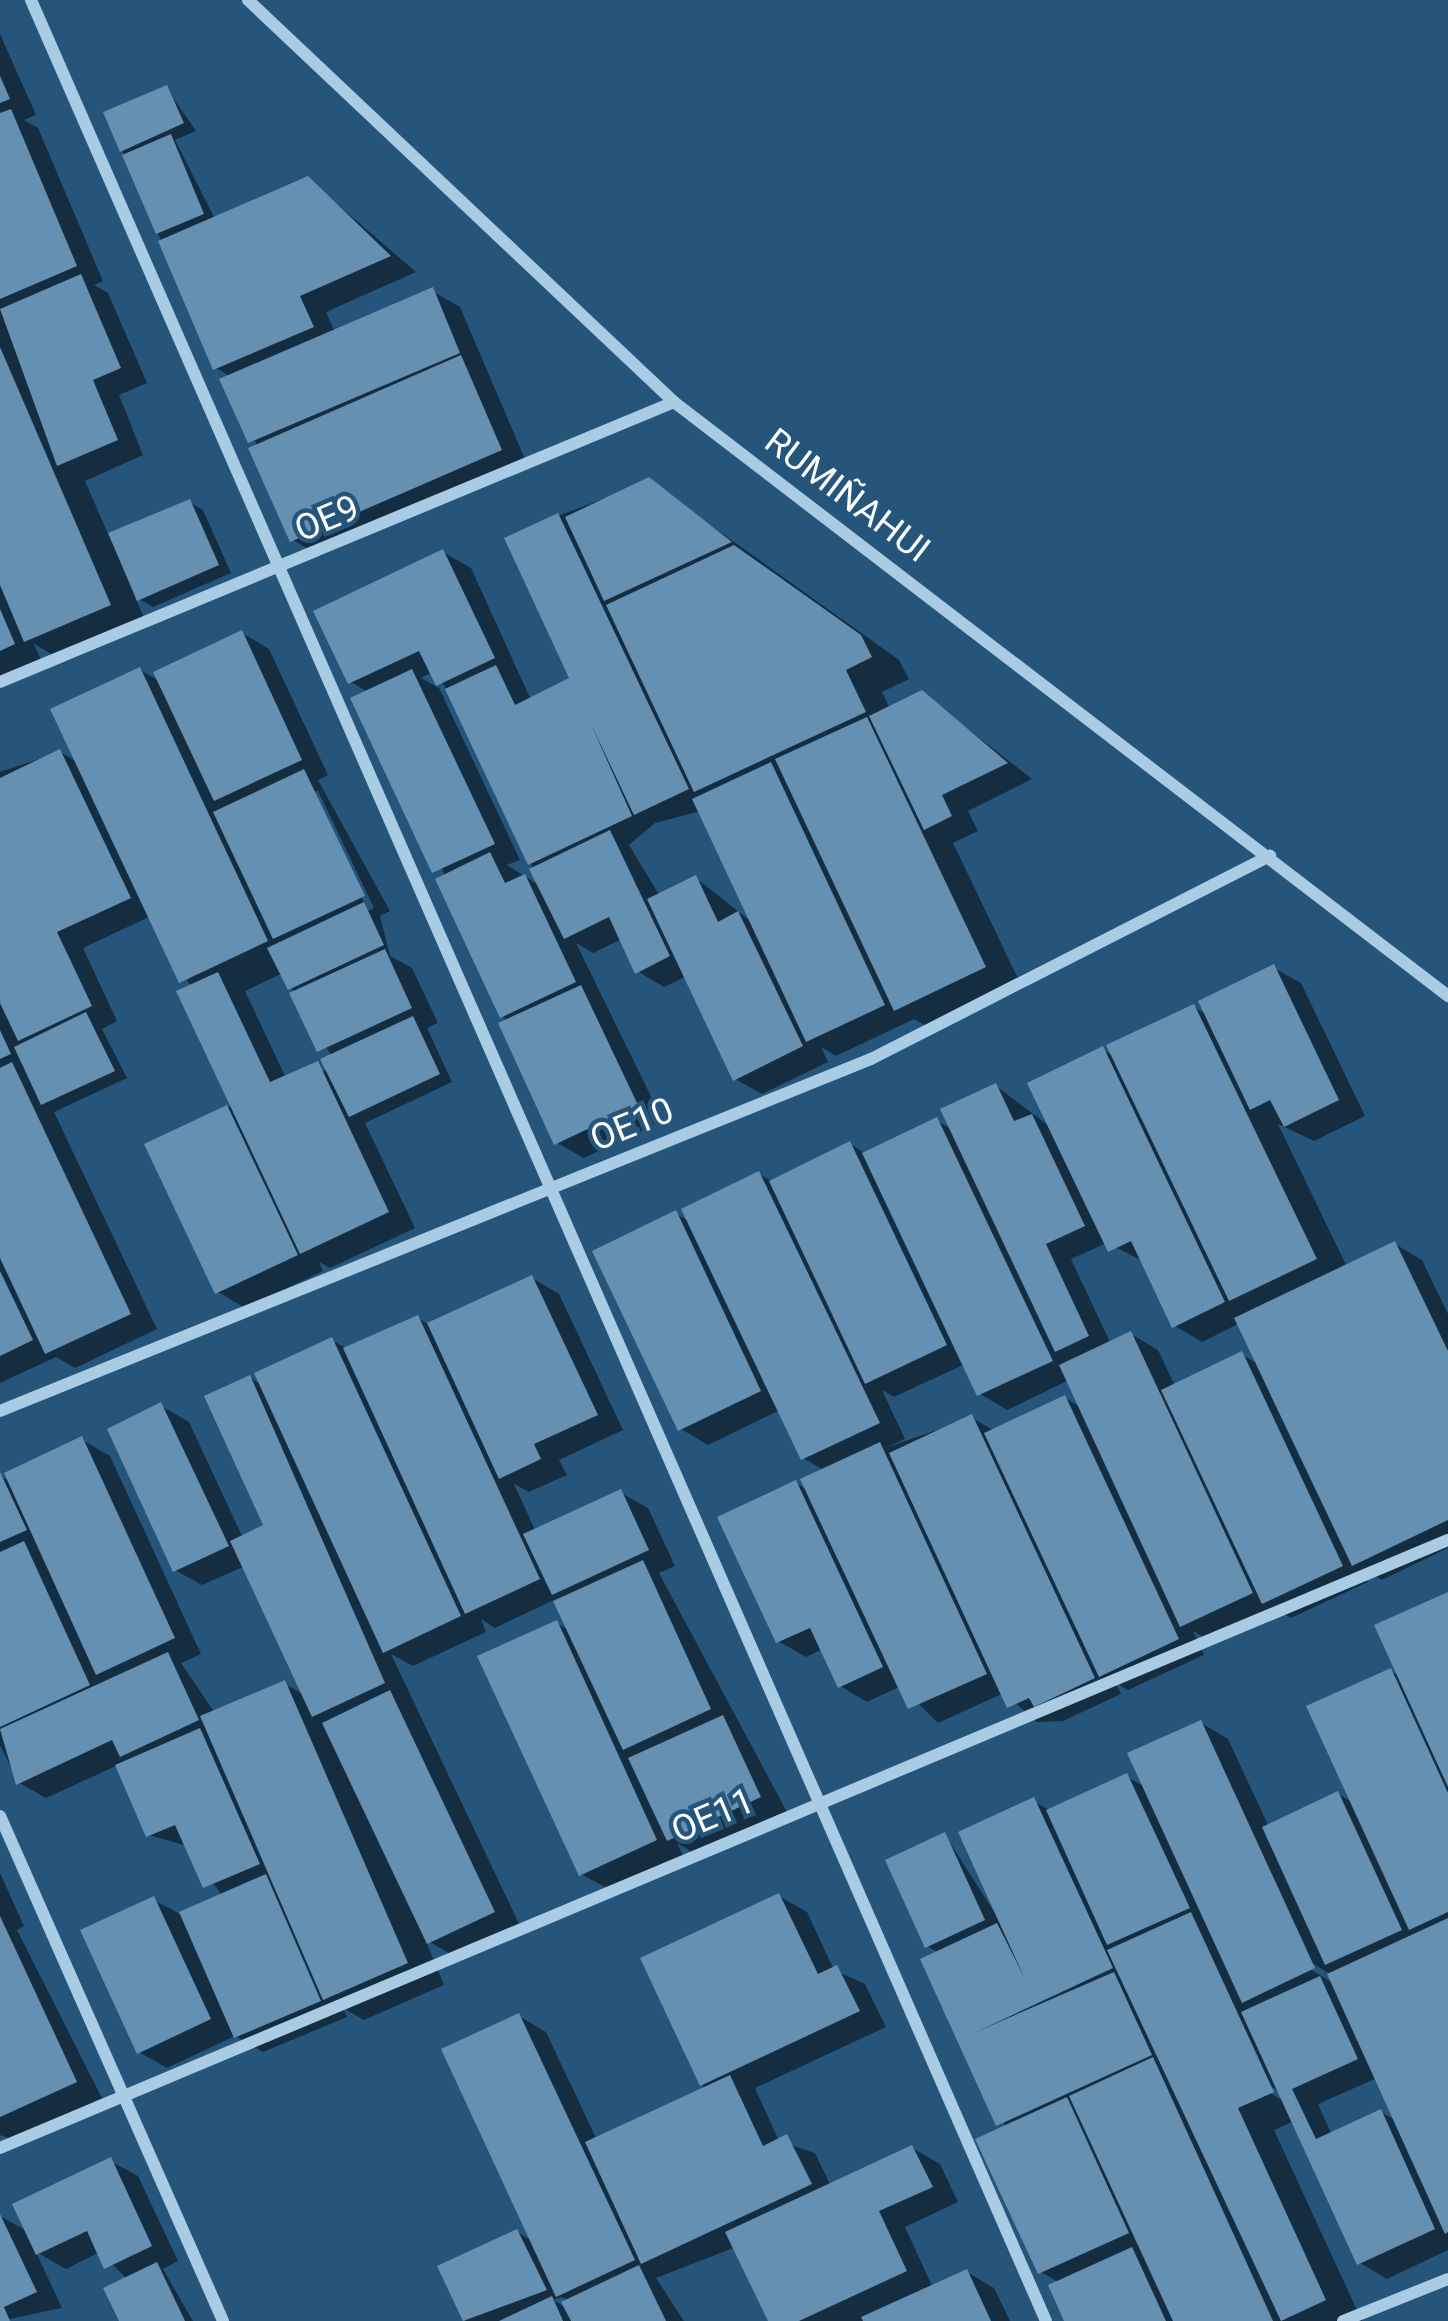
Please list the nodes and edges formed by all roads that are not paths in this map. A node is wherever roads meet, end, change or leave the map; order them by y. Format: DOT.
graph roads {
  1 [pos="32,0"];
  2 [pos="248,0"];
  3 [pos="674,402"];
  4 [pos="278,572"];
  5 [pos="0,682"];
  6 [pos="1270,856"];
  7 [pos="1448,996"];
  8 [pos="548,1192"];
  9 [pos="0,1412"];
  10 [pos="1448,1540"];
  11 [pos="816,1806"];
  12 [pos="0,1816"];
  13 [pos="125,2093"];
  14 [pos="0,2148"];
  15 [pos="1448,2279"];
  16 [pos="224,2321"];
  17 [pos="1046,2321"];
  18 [pos="1342,2321"];
  1 -- 4 [label="street"];
  2 -- 3 [label="street, RUMIÑAHUI"];
  3 -- 4 [label="street, OE9"];
  3 -- 6 [label="street, RUMIÑAHUI"];
  4 -- 5 [label="street, OE9"];
  4 -- 8 [label="street"];
  6 -- 7 [label="street, RUMIÑAHUI"];
  6 -- 8 [label="street, OE10"];
  8 -- 9 [label="street, OE10"];
  8 -- 11 [label="street"];
  10 -- 11 [label="street, OE11"];
  11 -- 13 [label="street, OE11"];
  11 -- 17 [label="street"];
  12 -- 13 [label="street"];
  13 -- 14 [label="street, OE11"];
  13 -- 16 [label="street"];
  15 -- 18 [label="street"];
}
